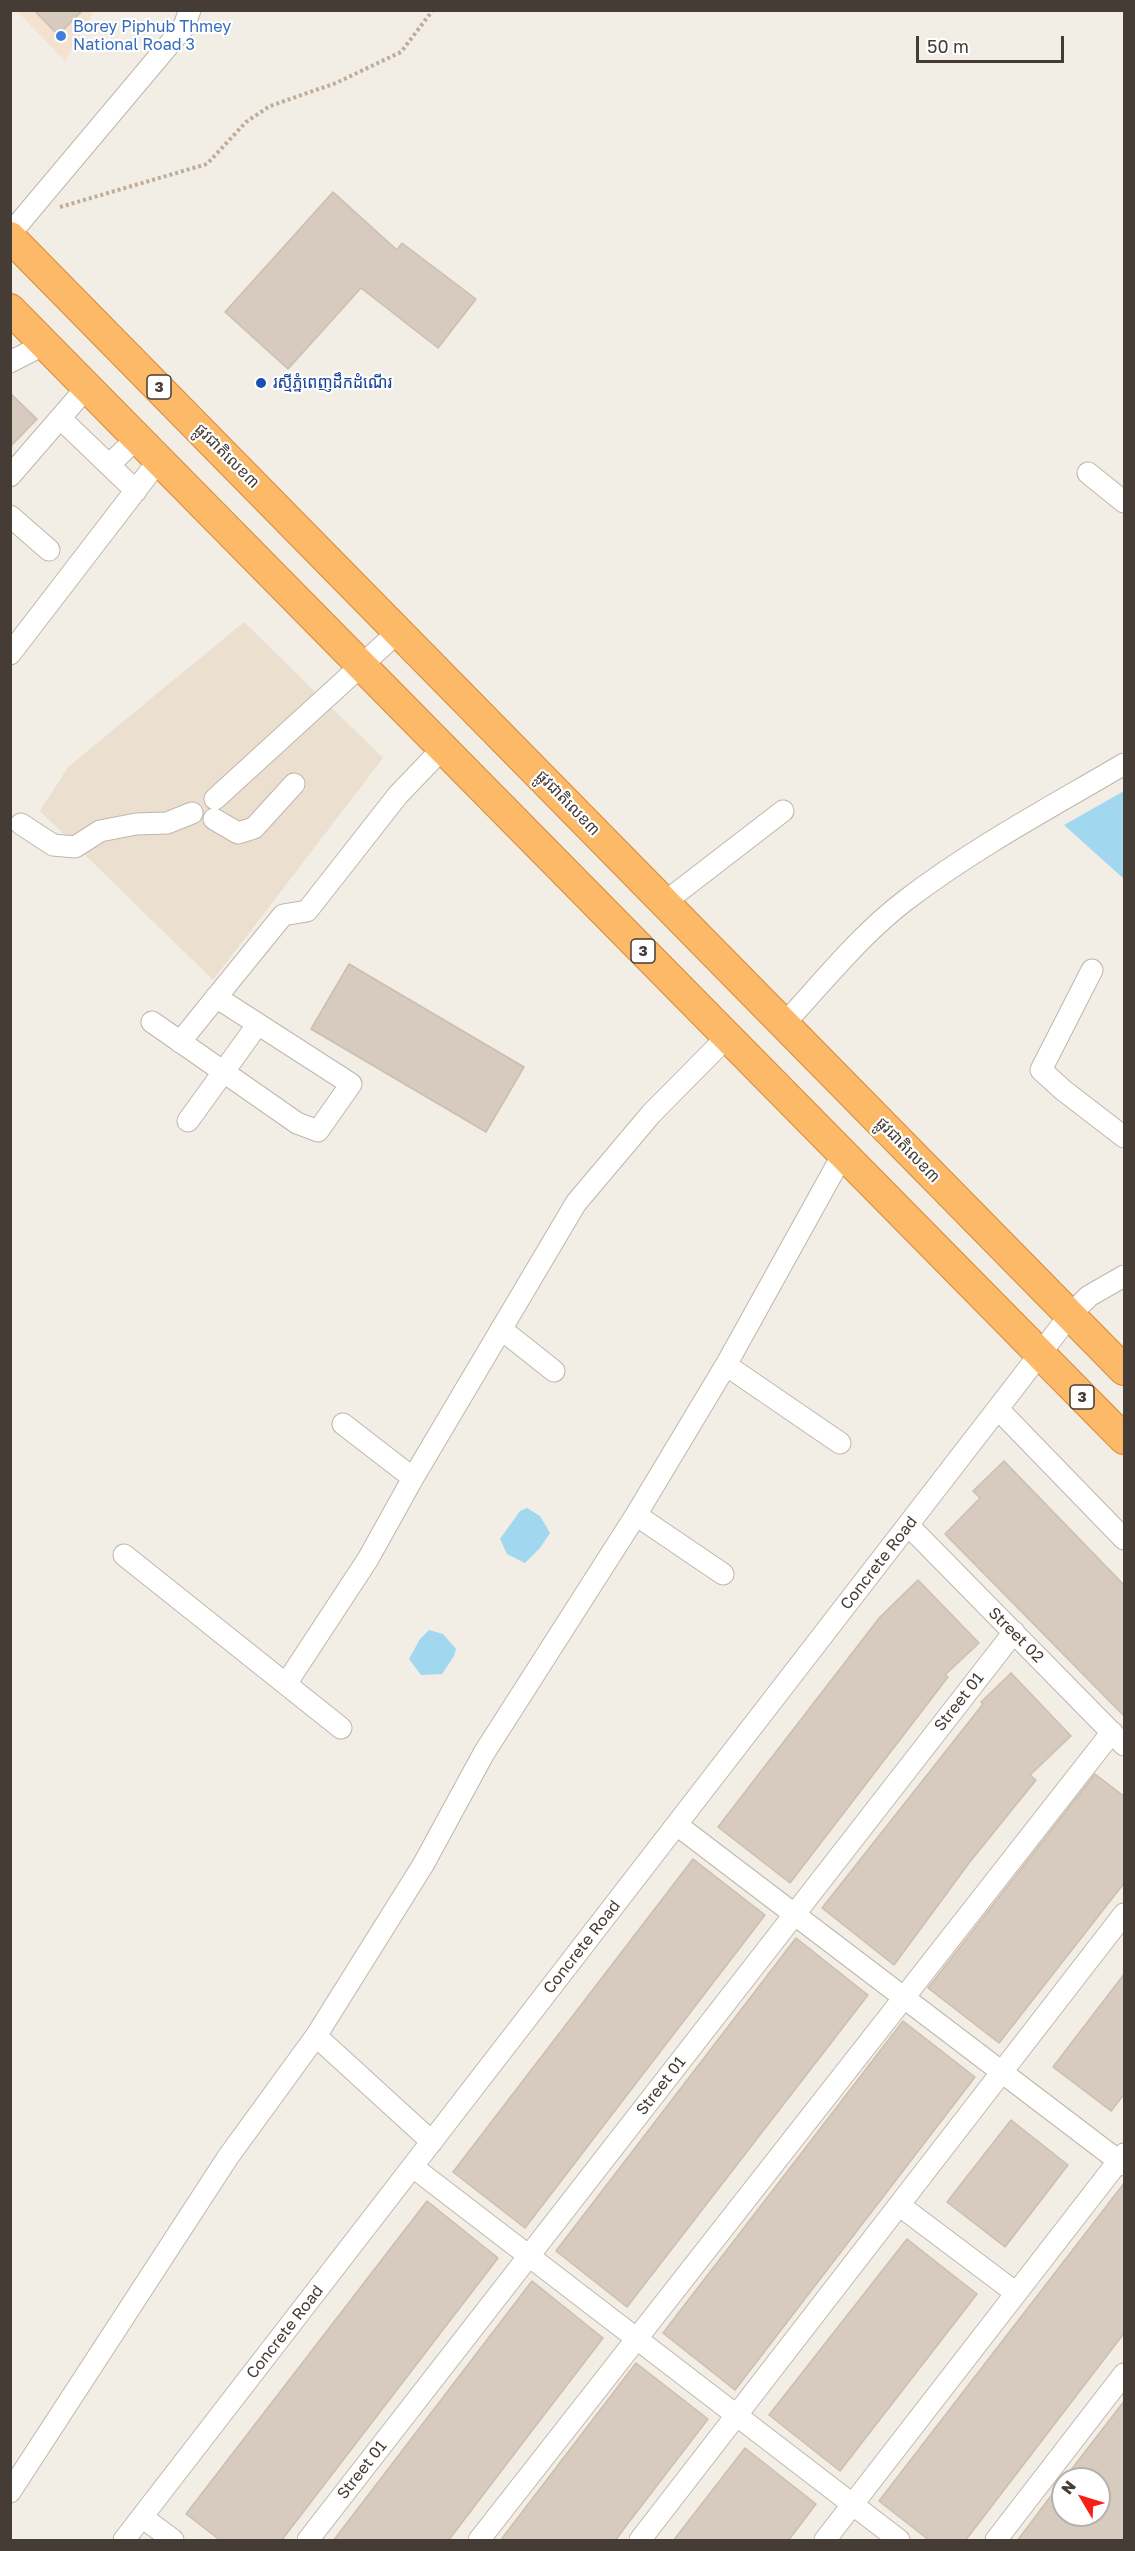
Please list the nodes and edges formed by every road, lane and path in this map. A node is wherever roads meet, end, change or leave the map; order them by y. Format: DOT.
graph roads {
  1 [pos="190,10"];
  2 [pos="433,10"];
  3 [pos="16,229"];
  4 [pos="10,309"];
  5 [pos="45,344"];
  6 [pos="10,362"];
  7 [pos="87,387"];
  8 [pos="60,418"];
  9 [pos="137,438"];
  10 [pos="159,460"];
  11 [pos="109,465"];
  12 [pos="1088,473"];
  13 [pos="10,476"];
  14 [pos="136,491"];
  15 [pos="1125,502"];
  16 [pos="10,516"];
  17 [pos="49,550"];
  18 [pos="399,631"];
  19 [pos="10,654"];
  20 [pos="363,667"];
  21 [pos="443,748"];
  22 [pos="1125,764"];
  23 [pos="294,784"];
  24 [pos="214,809"];
  25 [pos="783,811"];
  26 [pos="21,824"];
  27 [pos="665,902"];
  28 [pos="1092,970"];
  29 [pos="216,997"];
  30 [pos="152,1022"];
  31 [pos="258,1024"];
  32 [pos="784,1024"];
  33 [pos="727,1037"];
  34 [pos="180,1042"];
  35 [pos="224,1071"];
  36 [pos="188,1121"];
  37 [pos="1125,1137"];
  38 [pos="843,1154"];
  39 [pos="1125,1276"];
  40 [pos="1070,1315"];
  41 [pos="501,1329"];
  42 [pos="1041,1354"];
  43 [pos="726,1365"];
  44 [pos="1125,1370"];
  45 [pos="554,1371"];
  46 [pos="998,1409"];
  47 [pos="344,1424"];
  48 [pos="1125,1439"];
  49 [pos="840,1443"];
  50 [pos="412,1478"];
  51 [pos="636,1515"];
  52 [pos="908,1525"];
  53 [pos="1125,1539"];
  54 [pos="124,1555"];
  55 [pos="723,1574"];
  56 [pos="1014,1632"];
  57 [pos="286,1684"];
  58 [pos="341,1728"];
  59 [pos="1118,1738"];
  60 [pos="677,1825"];
  61 [pos="795,1914"];
  62 [pos="1125,1914"];
  63 [pos="904,1997"];
  64 [pos="316,2036"];
  65 [pos="1002,2072"];
  66 [pos="432,2142"];
  67 [pos="1123,2160"];
  68 [pos="412,2167"];
  69 [pos="899,2205"];
  70 [pos="529,2256"];
  71 [pos="1016,2293"];
  72 [pos="637,2339"];
  73 [pos="1125,2374"];
  74 [pos="736,2416"];
  75 [pos="10,2492"];
  76 [pos="852,2505"];
  77 [pos="142,2517"];
  78 [pos="124,2541"];
  79 [pos="173,2541"];
  80 [pos="308,2541"];
  81 [pos="479,2541"];
  82 [pos="640,2541"];
  83 [pos="825,2541"];
  84 [pos="898,2541"];
  85 [pos="996,2541"];
  1 -- 3 [label="street"];
  2 -- 3 [label="path"];
  3 -- 18 [label="highway, ផ្លូវជាតិលេខ៣ / 3"];
  4 -- 5 [label="highway, 3"];
  5 -- 6 [label="street"];
  5 -- 7 [label="highway, 3"];
  7 -- 8 [label="street"];
  7 -- 9 [label="highway, 3"];
  8 -- 11 [label="street"];
  8 -- 13 [label="street"];
  9 -- 10 [label="highway, 3"];
  9 -- 11 [label="street"];
  10 -- 14 [label="street"];
  10 -- 20 [label="highway, 3"];
  11 -- 14 [label="street"];
  12 -- 15 [label="street"];
  14 -- 19 [label="street"];
  16 -- 17 [label="street"];
  18 -- 20 [label="street"];
  18 -- 27 [label="highway, ផ្លូវជាតិលេខ៣ / 3"];
  20 -- 21 [label="highway, 3"];
  20 -- 24 [label="street"];
  21 -- 29 [label="street"];
  21 -- 33 [label="highway, 3"];
  22 -- 32 [label="street"];
  23 -- 24 [label="street"];
  24 -- 26 [label="street"];
  25 -- 27 [label="street"];
  27 -- 32 [label="highway, ផ្លូវជាតិលេខ៣ / 3"];
  28 -- 37 [label="street"];
  29 -- 31 [label="street"];
  29 -- 34 [label="street"];
  30 -- 34 [label="street"];
  31 -- 35 [label="street"];
  31 -- 35 [label="street"];
  32 -- 40 [label="highway, ផ្លូវជាតិលេខ៣ / 3"];
  33 -- 38 [label="highway, 3"];
  33 -- 41 [label="street"];
  34 -- 35 [label="street"];
  35 -- 36 [label="street"];
  38 -- 42 [label="highway, 3"];
  38 -- 43 [label="street"];
  39 -- 40 [label="street, Concrete Road"];
  40 -- 42 [label="street, Concrete Road"];
  40 -- 44 [label="highway, ផ្លូវជាតិលេខ៣ / 3"];
  41 -- 45 [label="street"];
  41 -- 50 [label="street"];
  42 -- 46 [label="street, Concrete Road"];
  42 -- 48 [label="highway, 3"];
  43 -- 49 [label="street"];
  43 -- 51 [label="street"];
  46 -- 52 [label="street, Concrete Road"];
  46 -- 53 [label="street"];
  47 -- 50 [label="street"];
  50 -- 57 [label="street"];
  51 -- 55 [label="street"];
  51 -- 64 [label="street"];
  52 -- 56 [label="street, Street 02"];
  52 -- 60 [label="street, Concrete Road"];
  54 -- 57 [label="street"];
  56 -- 59 [label="street, Street 02"];
  56 -- 61 [label="street, Street 01"];
  57 -- 58 [label="street"];
  59 -- 63 [label="street"];
  60 -- 61 [label="street"];
  60 -- 66 [label="street, Concrete Road"];
  61 -- 63 [label="street"];
  61 -- 70 [label="street, Street 01"];
  62 -- 65 [label="street"];
  63 -- 65 [label="street"];
  63 -- 72 [label="street"];
  64 -- 66 [label="street"];
  64 -- 75 [label="street"];
  65 -- 67 [label="street"];
  65 -- 69 [label="street"];
  66 -- 68 [label="street, Concrete Road"];
  67 -- 71 [label="street"];
  68 -- 70 [label="street"];
  68 -- 77 [label="street, Concrete Road"];
  69 -- 71 [label="street"];
  69 -- 74 [label="street"];
  70 -- 72 [label="street"];
  70 -- 80 [label="street, Street 01"];
  71 -- 76 [label="street"];
  72 -- 74 [label="street"];
  72 -- 81 [label="street"];
  73 -- 85 [label="street"];
  74 -- 76 [label="street"];
  74 -- 82 [label="street"];
  76 -- 83 [label="street"];
  76 -- 84 [label="street"];
  77 -- 78 [label="street, Concrete Road"];
  77 -- 79 [label="street"];
}
